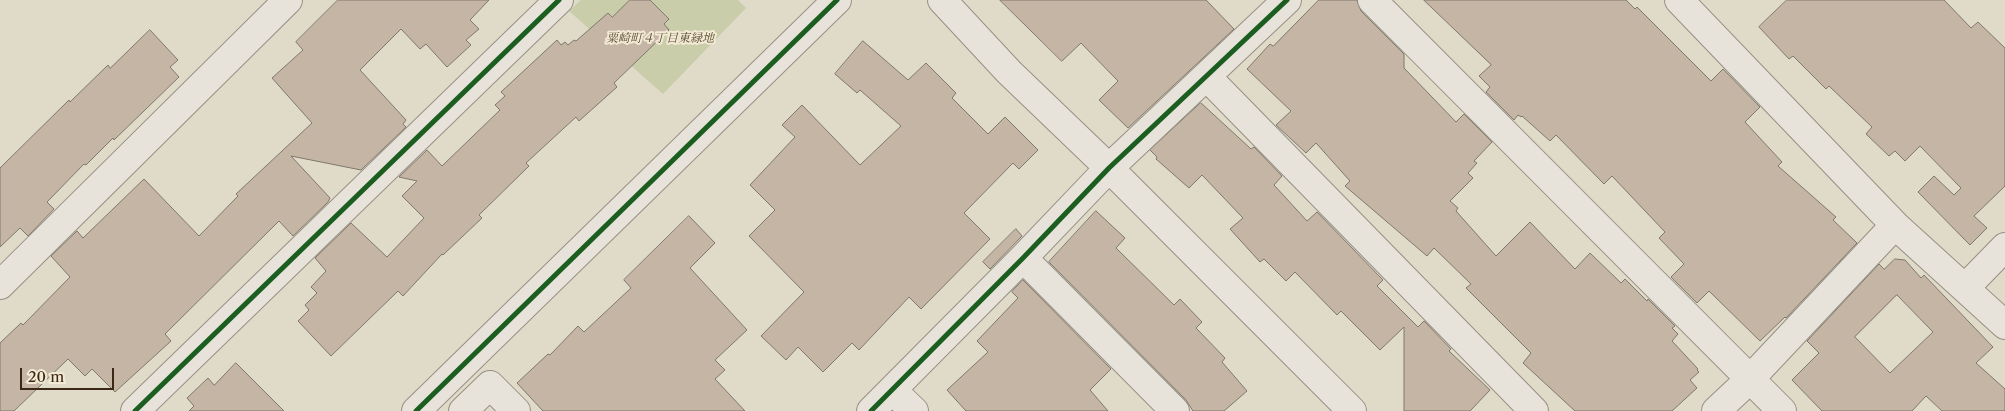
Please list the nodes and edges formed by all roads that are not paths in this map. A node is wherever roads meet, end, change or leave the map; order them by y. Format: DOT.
graph roads {
  1 [pos="288,0"];
  2 [pos="558,0"];
  3 [pos="837,0"];
  4 [pos="942,0"];
  5 [pos="1287,0"];
  6 [pos="1372,0"];
  7 [pos="1679,0"];
  8 [pos="1207,77"];
  9 [pos="1109,168"];
  10 [pos="1895,224"];
  11 [pos="2005,247"];
  12 [pos="1023,258"];
  13 [pos="0,285"];
  14 [pos="1966,287"];
  15 [pos="2005,324"];
  16 [pos="1750,379"];
  17 [pos="892,390"];
  18 [pos="135,411"];
  19 [pos="416,411"];
  20 [pos="463,411"];
  21 [pos="516,411"];
  22 [pos="871,411"];
  23 [pos="914,411"];
  24 [pos="1175,411"];
  25 [pos="1352,411"];
  26 [pos="1534,411"];
  27 [pos="1716,411"];
  28 [pos="1782,411"];
  1 -- 13 [label="street"];
  2 -- 18 [label="street"];
  3 -- 19 [label="street"];
  4 -- 9 [label="street"];
  5 -- 8 [label="street"];
  6 -- 16 [label="street"];
  7 -- 10 [label="street"];
  8 -- 9 [label="street"];
  8 -- 26 [label="street"];
  9 -- 12 [label="street"];
  9 -- 25 [label="street"];
  10 -- 14 [label="street"];
  10 -- 16 [label="street"];
  11 -- 14 [label="street"];
  12 -- 17 [label="street"];
  12 -- 24 [label="street"];
  14 -- 15 [label="street"];
  16 -- 27 [label="street"];
  16 -- 28 [label="street"];
  17 -- 22 [label="street"];
  17 -- 23 [label="street"];
  20 -- 21 [label="street"];
}
